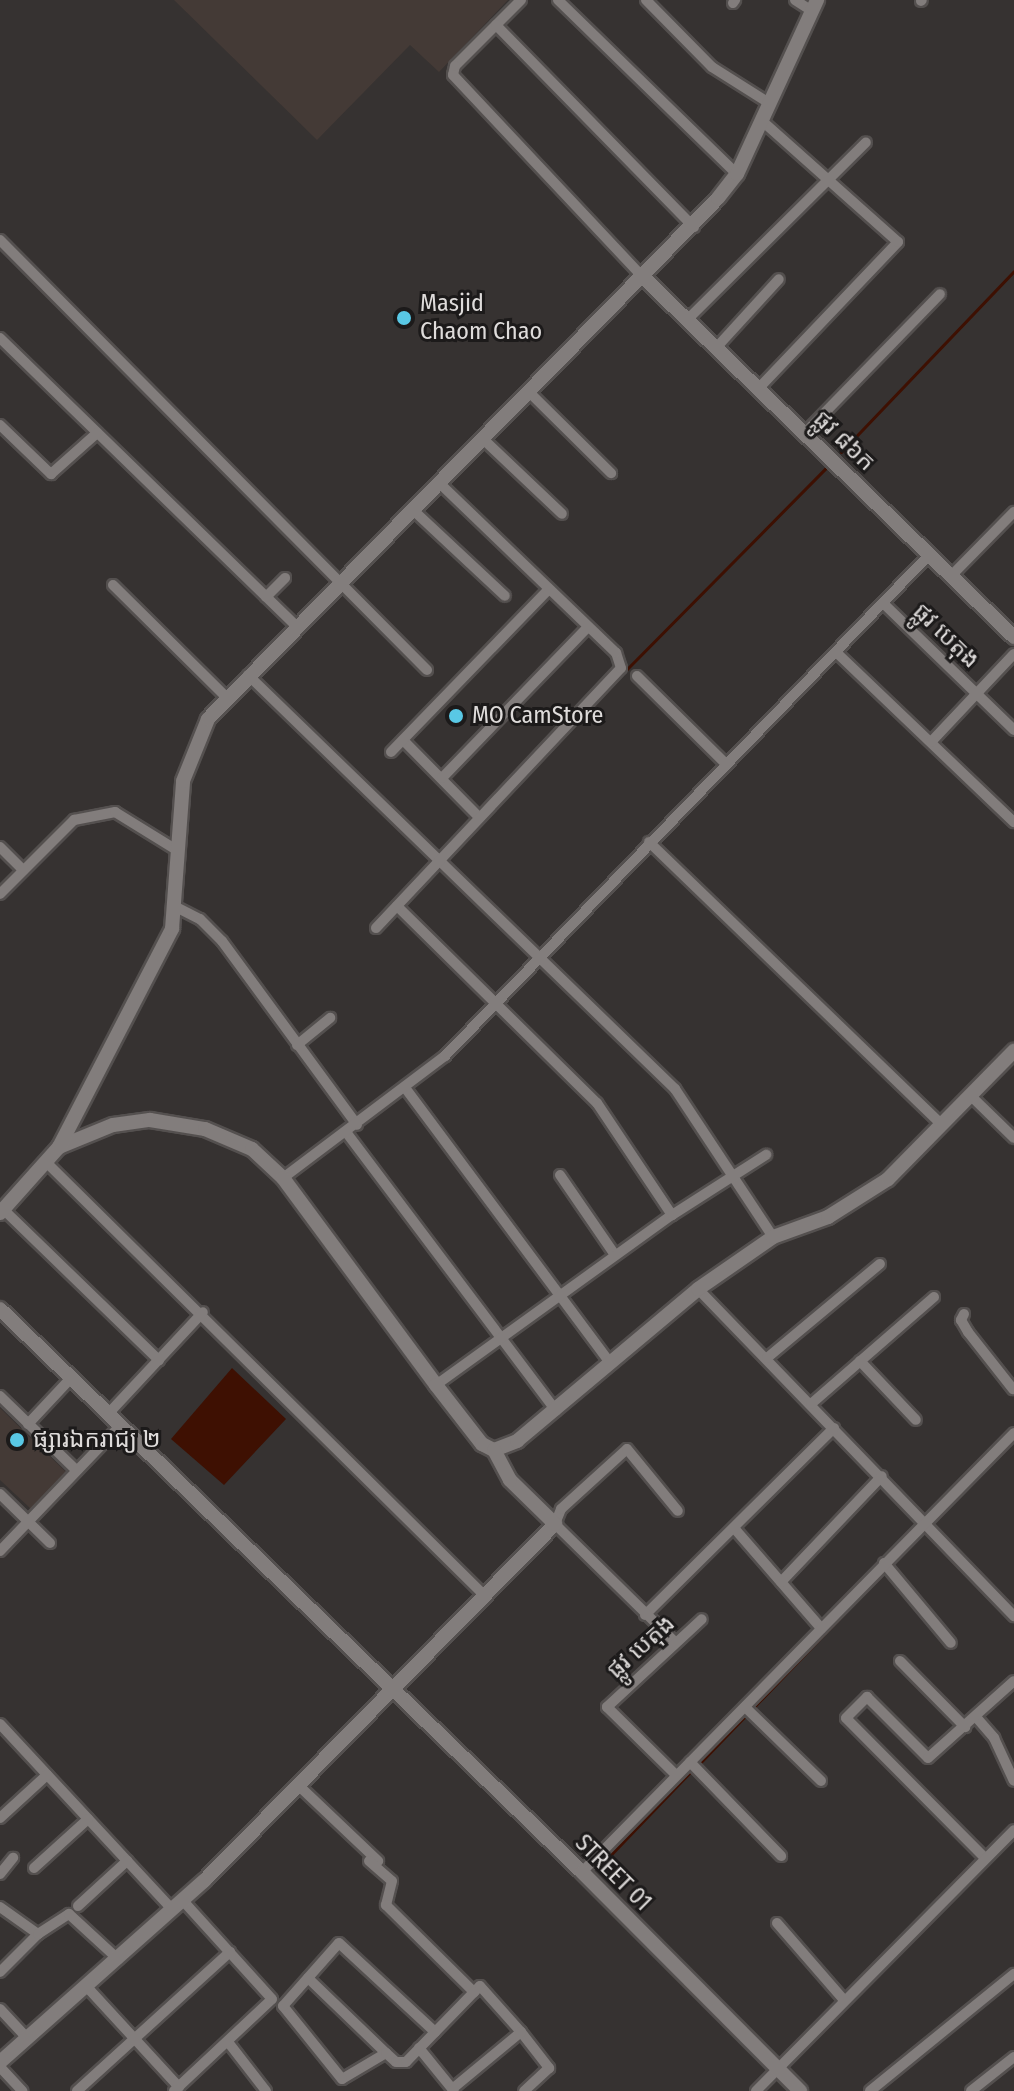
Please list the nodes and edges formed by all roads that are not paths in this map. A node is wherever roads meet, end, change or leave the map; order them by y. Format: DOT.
graph roads {
  1 [pos="521,0"];
  2 [pos="558,0"];
  3 [pos="646,0"];
  4 [pos="795,0"];
  5 [pos="814,6"];
  6 [pos="496,25"];
  7 [pos="769,103"];
  8 [pos="761,120"];
  9 [pos="866,142"];
  10 [pos="737,174"];
  11 [pos="828,178"];
  12 [pos="694,227"];
  13 [pos="0,240"];
  14 [pos="643,277"];
  15 [pos="779,279"];
  16 [pos="940,294"];
  17 [pos="687,320"];
  18 [pos="0,338"];
  19 [pos="716,348"];
  20 [pos="758,389"];
  21 [pos="528,391"];
  22 [pos="0,425"];
  23 [pos="97,433"];
  24 [pos="804,434"];
  25 [pos="482,438"];
  26 [pos="611,473"];
  27 [pos="438,482"];
  28 [pos="412,509"];
  29 [pos="1014,512"];
  30 [pos="562,514"];
  31 [pos="929,555"];
  32 [pos="951,576"];
  33 [pos="285,578"];
  34 [pos="340,581"];
  35 [pos="113,585"];
  36 [pos="549,589"];
  37 [pos="505,596"];
  38 [pos="266,597"];
  39 [pos="884,604"];
  40 [pos="296,626"];
  41 [pos="588,627"];
  42 [pos="1014,637"];
  43 [pos="837,653"];
  44 [pos="1014,654"];
  45 [pos="427,670"];
  46 [pos="248,675"];
  47 [pos="637,676"];
  48 [pos="976,693"];
  49 [pos="226,697"];
  50 [pos="1014,730"];
  51 [pos="403,740"];
  52 [pos="931,742"];
  53 [pos="391,752"];
  54 [pos="726,764"];
  55 [pos="442,778"];
  56 [pos="478,816"];
  57 [pos="1014,822"];
  58 [pos="649,842"];
  59 [pos="0,847"];
  60 [pos="175,849"];
  61 [pos="438,861"];
  62 [pos="23,870"];
  63 [pos="0,894"];
  64 [pos="397,906"];
  65 [pos="176,907"];
  66 [pos="376,928"];
  67 [pos="543,957"];
  68 [pos="496,1004"];
  69 [pos="330,1018"];
  70 [pos="297,1045"];
  71 [pos="1014,1051"];
  72 [pos="406,1089"];
  73 [pos="971,1096"];
  74 [pos="357,1125"];
  75 [pos="942,1125"];
  76 [pos="346,1132"];
  77 [pos="1014,1138"];
  78 [pos="59,1147"];
  79 [pos="766,1155"];
  80 [pos="48,1164"];
  81 [pos="560,1175"];
  82 [pos="283,1178"];
  83 [pos="730,1179"];
  84 [pos="2,1211"];
  85 [pos="672,1215"];
  86 [pos="773,1237"];
  87 [pos="615,1255"];
  88 [pos="880,1264"];
  89 [pos="698,1289"];
  90 [pos="561,1295"];
  91 [pos="934,1297"];
  92 [pos="0,1309"];
  93 [pos="203,1312"];
  94 [pos="964,1314"];
  95 [pos="501,1337"];
  96 [pos="767,1358"];
  97 [pos="159,1360"];
  98 [pos="860,1361"];
  99 [pos="610,1363"];
  100 [pos="71,1378"];
  101 [pos="436,1385"];
  102 [pos="1014,1389"];
  103 [pos="0,1396"];
  104 [pos="811,1404"];
  105 [pos="556,1411"];
  106 [pos="108,1414"];
  107 [pos="916,1420"];
  108 [pos="28,1424"];
  109 [pos="120,1426"];
  110 [pos="834,1428"];
  111 [pos="1014,1433"];
  112 [pos="494,1450"];
  113 [pos="77,1471"];
  114 [pos="882,1476"];
  115 [pos="0,1494"];
  116 [pos="678,1511"];
  117 [pos="27,1520"];
  118 [pos="925,1521"];
  119 [pos="555,1524"];
  120 [pos="734,1528"];
  121 [pos="50,1543"];
  122 [pos="0,1551"];
  123 [pos="887,1567"];
  124 [pos="781,1582"];
  125 [pos="484,1595"];
  126 [pos="645,1615"];
  127 [pos="1014,1616"];
  128 [pos="702,1619"];
  129 [pos="821,1628"];
  130 [pos="675,1642"];
  131 [pos="951,1643"];
  132 [pos="900,1661"];
  133 [pos="1014,1681"];
  134 [pos="390,1690"];
  135 [pos="749,1711"];
  136 [pos="976,1717"];
  137 [pos="965,1727"];
  138 [pos="2,1730"];
  139 [pos="694,1766"];
  140 [pos="47,1775"];
  141 [pos="676,1775"];
  142 [pos="821,1781"];
  143 [pos="1014,1781"];
  144 [pos="297,1784"];
  145 [pos="0,1818"];
  146 [pos="88,1819"];
  147 [pos="1014,1830"];
  148 [pos="781,1856"];
  149 [pos="13,1858"];
  150 [pos="985,1858"];
  151 [pos="127,1861"];
  152 [pos="34,1868"];
  153 [pos="582,1872"];
  154 [pos="0,1874"];
  155 [pos="178,1905"];
  156 [pos="78,1906"];
  157 [pos="0,1907"];
  158 [pos="777,1923"];
  159 [pos="38,1934"];
  160 [pos="230,1952"];
  161 [pos="118,1959"];
  162 [pos="0,1972"];
  163 [pos="1014,1974"];
  164 [pos="308,1978"];
  165 [pos="87,1987"];
  166 [pos="474,1992"];
  167 [pos="844,2000"];
  168 [pos="0,2009"];
  169 [pos="435,2032"];
  170 [pos="521,2032"];
  171 [pos="27,2038"];
  172 [pos="134,2038"];
  173 [pos="228,2042"];
  174 [pos="419,2048"];
  175 [pos="386,2053"];
  176 [pos="1014,2057"];
  177 [pos="0,2064"];
  178 [pos="777,2069"];
  179 [pos="178,2089"];
  180 [pos="453,2090"];
  181 [pos="22,2091"];
  182 [pos="77,2091"];
  183 [pos="266,2091"];
  184 [pos="524,2091"];
  185 [pos="756,2091"];
  186 [pos="800,2091"];
  187 [pos="870,2091"];
  188 [pos="971,2091"];
  1 -- 6 [label="street"];
  2 -- 10 [label="street"];
  3 -- 7 [label="street"];
  4 -- 5 [label="street"];
  5 -- 7 [label="street"];
  6 -- 12 [label="street"];
  6 -- 14 [label="street"];
  7 -- 8 [label="street"];
  8 -- 10 [label="street"];
  8 -- 11 [label="street"];
  9 -- 11 [label="street"];
  10 -- 12 [label="street"];
  11 -- 17 [label="street"];
  11 -- 20 [label="street"];
  12 -- 14 [label="street"];
  13 -- 34 [label="street"];
  14 -- 17 [label="street, ផ្លូវ ៨៦ក"];
  14 -- 21 [label="street"];
  15 -- 19 [label="street"];
  16 -- 24 [label="street"];
  17 -- 19 [label="street, ផ្លូវ ៨៦ក"];
  18 -- 23 [label="street"];
  19 -- 20 [label="street, ផ្លូវ ៨៦ក"];
  20 -- 24 [label="street, ផ្លូវ ៨៦ក"];
  21 -- 25 [label="street"];
  21 -- 26 [label="street"];
  22 -- 23 [label="street"];
  23 -- 38 [label="street"];
  24 -- 31 [label="street, ផ្លូវ ៨៦ក"];
  25 -- 27 [label="street"];
  25 -- 30 [label="street"];
  27 -- 28 [label="street"];
  27 -- 36 [label="street"];
  28 -- 34 [label="street"];
  28 -- 37 [label="street"];
  29 -- 32 [label="street"];
  31 -- 32 [label="street, ផ្លូវ ៨៦ក"];
  31 -- 39 [label="street"];
  32 -- 42 [label="street, ផ្លូវ ៨៦ក"];
  33 -- 38 [label="street"];
  34 -- 40 [label="street"];
  34 -- 45 [label="street"];
  35 -- 49 [label="street"];
  36 -- 41 [label="street"];
  36 -- 51 [label="street"];
  38 -- 40 [label="street"];
  39 -- 43 [label="street"];
  39 -- 48 [label="street, ផ្លូវ បេតុង"];
  40 -- 46 [label="street"];
  41 -- 55 [label="street"];
  41 -- 56 [label="street"];
  43 -- 52 [label="street"];
  43 -- 54 [label="street"];
  44 -- 48 [label="street"];
  46 -- 49 [label="street"];
  46 -- 61 [label="street"];
  47 -- 54 [label="street"];
  48 -- 50 [label="street, ផ្លូវ បេតុង"];
  48 -- 52 [label="street"];
  49 -- 60 [label="street"];
  51 -- 53 [label="street"];
  51 -- 55 [label="street"];
  52 -- 57 [label="street"];
  54 -- 58 [label="street"];
  55 -- 56 [label="street"];
  56 -- 61 [label="street"];
  58 -- 67 [label="street"];
  58 -- 75 [label="street"];
  59 -- 62 [label="street"];
  60 -- 62 [label="street"];
  60 -- 65 [label="street"];
  61 -- 64 [label="street"];
  61 -- 67 [label="street"];
  62 -- 63 [label="street"];
  64 -- 66 [label="street"];
  64 -- 68 [label="street"];
  65 -- 70 [label="street"];
  65 -- 78 [label="street"];
  67 -- 68 [label="street"];
  67 -- 83 [label="street"];
  68 -- 72 [label="street"];
  68 -- 85 [label="street"];
  69 -- 70 [label="street"];
  70 -- 74 [label="street"];
  71 -- 73 [label="street"];
  72 -- 74 [label="street"];
  72 -- 90 [label="street"];
  73 -- 75 [label="street"];
  73 -- 77 [label="street"];
  74 -- 76 [label="street"];
  75 -- 86 [label="street"];
  76 -- 82 [label="street"];
  76 -- 95 [label="street"];
  78 -- 80 [label="street"];
  78 -- 82 [label="street"];
  79 -- 83 [label="street"];
  80 -- 84 [label="street"];
  80 -- 93 [label="street"];
  81 -- 87 [label="street"];
  82 -- 101 [label="street"];
  83 -- 85 [label="street"];
  83 -- 86 [label="street"];
  84 -- 97 [label="street"];
  85 -- 87 [label="street"];
  86 -- 89 [label="street"];
  87 -- 90 [label="street"];
  88 -- 96 [label="street"];
  89 -- 96 [label="street"];
  89 -- 99 [label="street"];
  90 -- 95 [label="street"];
  90 -- 99 [label="street"];
  91 -- 98 [label="street"];
  92 -- 100 [label="street, STREET 01"];
  93 -- 97 [label="street"];
  93 -- 125 [label="street"];
  94 -- 102 [label="street"];
  95 -- 101 [label="street"];
  95 -- 105 [label="street"];
  96 -- 104 [label="street"];
  97 -- 106 [label="street"];
  98 -- 104 [label="street"];
  98 -- 107 [label="street"];
  99 -- 105 [label="street"];
  100 -- 106 [label="street, STREET 01"];
  100 -- 108 [label="street"];
  101 -- 112 [label="street"];
  103 -- 108 [label="street"];
  104 -- 110 [label="street"];
  105 -- 112 [label="street"];
  106 -- 109 [label="street, STREET 01"];
  108 -- 113 [label="street"];
  109 -- 113 [label="street"];
  109 -- 134 [label="street, STREET 01"];
  110 -- 114 [label="street"];
  110 -- 120 [label="street"];
  111 -- 118 [label="street"];
  112 -- 119 [label="street"];
  113 -- 117 [label="street"];
  114 -- 118 [label="street"];
  114 -- 124 [label="street"];
  115 -- 117 [label="street"];
  116 -- 119 [label="street"];
  117 -- 121 [label="street"];
  117 -- 122 [label="street"];
  118 -- 123 [label="street"];
  118 -- 127 [label="street"];
  119 -- 125 [label="street"];
  119 -- 126 [label="street"];
  120 -- 124 [label="street"];
  120 -- 126 [label="street"];
  123 -- 129 [label="street"];
  123 -- 131 [label="street"];
  124 -- 129 [label="street"];
  125 -- 134 [label="street"];
  126 -- 130 [label="street"];
  128 -- 130 [label="street, ផ្លូវ បេតុង"];
  129 -- 135 [label="street"];
  130 -- 141 [label="street, ផ្លូវ បេតុង"];
  132 -- 137 [label="street"];
  133 -- 136 [label="street"];
  134 -- 144 [label="street"];
  134 -- 153 [label="street, STREET 01"];
  135 -- 139 [label="street"];
  135 -- 142 [label="street"];
  136 -- 137 [label="street"];
  136 -- 143 [label="street"];
  137 -- 150 [label="street"];
  138 -- 140 [label="street"];
  139 -- 141 [label="street"];
  139 -- 148 [label="street"];
  140 -- 145 [label="street"];
  140 -- 146 [label="street"];
  141 -- 153 [label="street"];
  144 -- 155 [label="street"];
  144 -- 166 [label="street"];
  146 -- 151 [label="street"];
  146 -- 152 [label="street"];
  147 -- 150 [label="street"];
  149 -- 154 [label="street"];
  150 -- 167 [label="street"];
  151 -- 155 [label="street"];
  151 -- 156 [label="street"];
  153 -- 178 [label="street, STREET 01"];
  155 -- 160 [label="street"];
  155 -- 161 [label="street"];
  157 -- 159 [label="street"];
  158 -- 167 [label="street"];
  159 -- 161 [label="street"];
  159 -- 162 [label="street"];
  160 -- 172 [label="street"];
  160 -- 173 [label="street"];
  161 -- 165 [label="street"];
  163 -- 187 [label="street"];
  164 -- 169 [label="street"];
  164 -- 175 [label="street"];
  164 -- 175 [label="street"];
  165 -- 171 [label="street"];
  165 -- 172 [label="street"];
  166 -- 169 [label="street"];
  166 -- 170 [label="street"];
  167 -- 178 [label="street"];
  168 -- 171 [label="street"];
  169 -- 174 [label="street"];
  170 -- 180 [label="street"];
  170 -- 184 [label="street"];
  171 -- 177 [label="street"];
  172 -- 179 [label="street"];
  172 -- 182 [label="street"];
  173 -- 179 [label="street"];
  173 -- 183 [label="street"];
  174 -- 175 [label="street"];
  174 -- 180 [label="street"];
  176 -- 188 [label="street"];
  177 -- 181 [label="street"];
  178 -- 185 [label="street"];
  178 -- 186 [label="street, STREET 01"];
}
